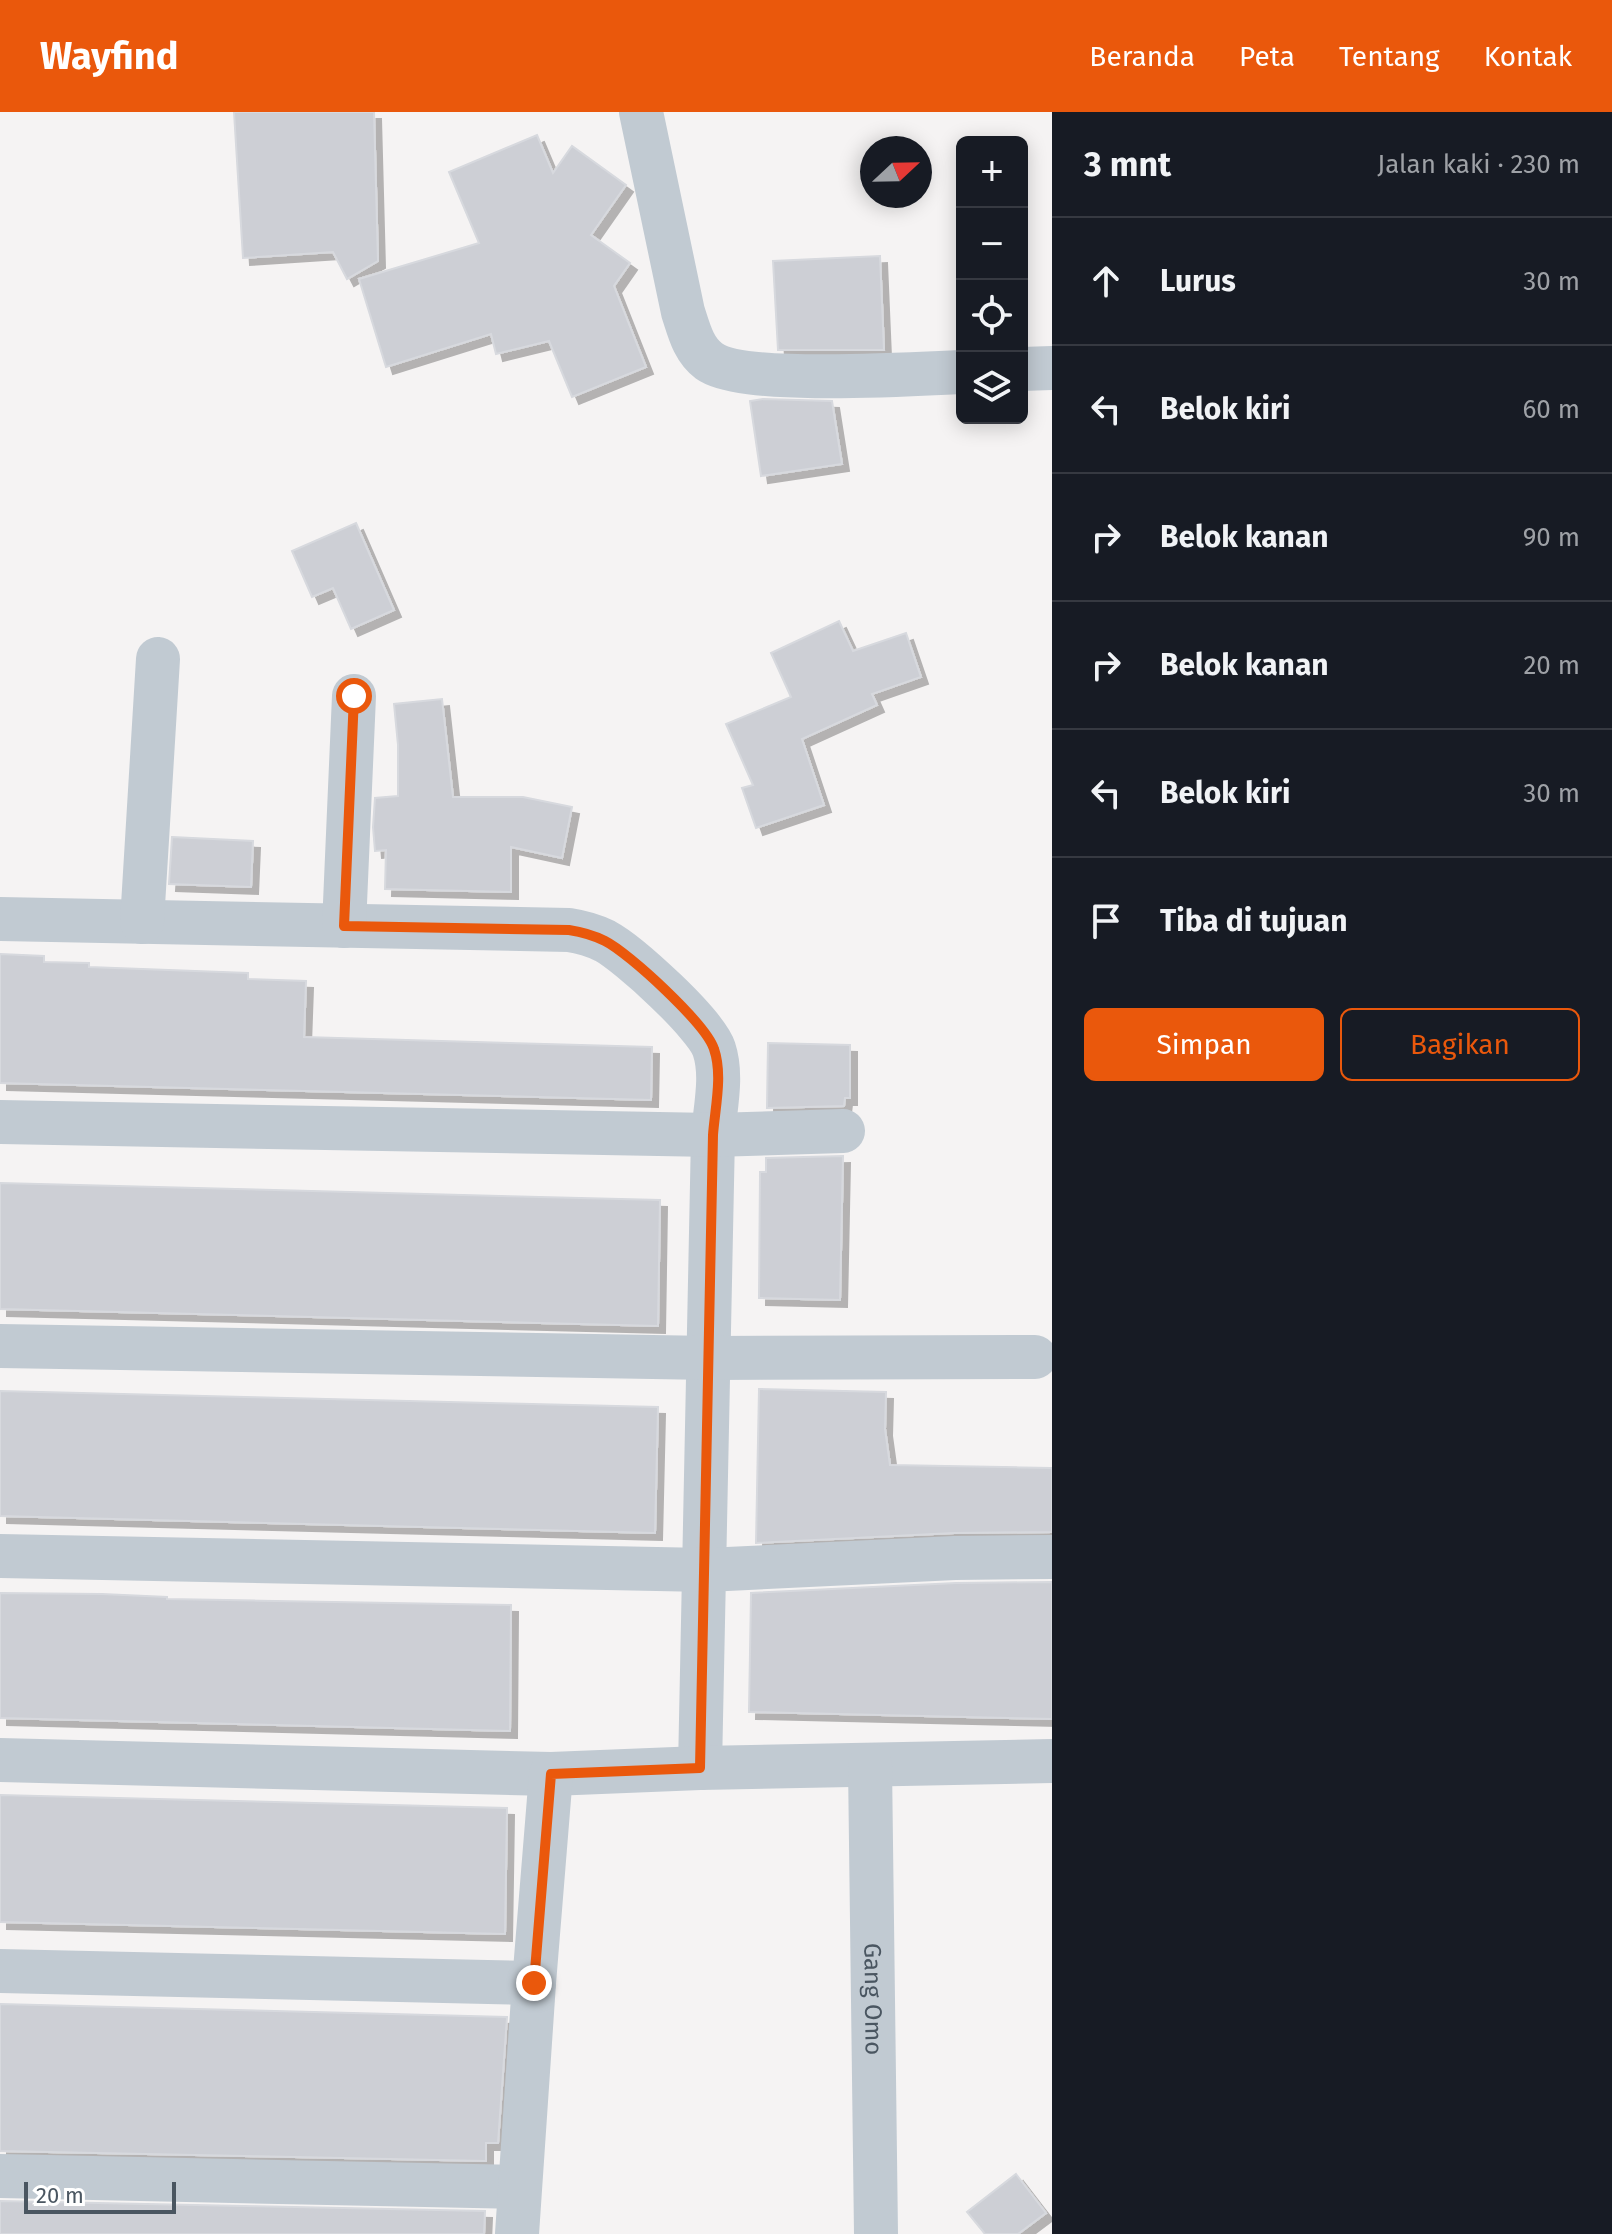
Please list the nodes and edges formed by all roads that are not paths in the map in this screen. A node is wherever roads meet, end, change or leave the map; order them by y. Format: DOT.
graph roads {
  1 [pos="641,112"];
  2 [pos="1052,368"];
  3 [pos="1028,369"];
  4 [pos="956,372"];
  5 [pos="158,659"];
  6 [pos="354,696"];
  7 [pos="0,919"];
  8 [pos="142,922"];
  9 [pos="344,926"];
  10 [pos="0,1122"];
  11 [pos="843,1131"];
  12 [pos="713,1135"];
  13 [pos="0,1346"];
  14 [pos="1035,1357"];
  15 [pos="710,1358"];
  16 [pos="0,1556"];
  17 [pos="1052,1557"];
  18 [pos="706,1570"];
  19 [pos="0,1760"];
  20 [pos="1052,1761"];
  21 [pos="870,1765"];
  22 [pos="700,1768"];
  23 [pos="551,1774"];
  24 [pos="0,1971"];
  25 [pos="534,1983"];
  26 [pos="0,2176"];
  27 [pos="519,2187"];
  28 [pos="517,2234"];
  29 [pos="876,2234"];
  1 -- 4 [label="street"];
  2 -- 3 [label="street"];
  5 -- 8 [label="street"];
  6 -- 9 [label="street"];
  7 -- 8 [label="street"];
  8 -- 9 [label="street"];
  9 -- 12 [label="street"];
  10 -- 12 [label="street"];
  11 -- 12 [label="street"];
  12 -- 15 [label="street"];
  13 -- 15 [label="street"];
  14 -- 15 [label="street"];
  15 -- 18 [label="street"];
  16 -- 18 [label="street"];
  17 -- 18 [label="street"];
  18 -- 22 [label="street"];
  19 -- 23 [label="street"];
  20 -- 21 [label="street"];
  21 -- 22 [label="street"];
  21 -- 29 [label="street, Gang Omo"];
  22 -- 23 [label="street"];
  23 -- 25 [label="street"];
  24 -- 25 [label="street"];
  25 -- 27 [label="street"];
  26 -- 27 [label="street"];
  27 -- 28 [label="street"];
}
